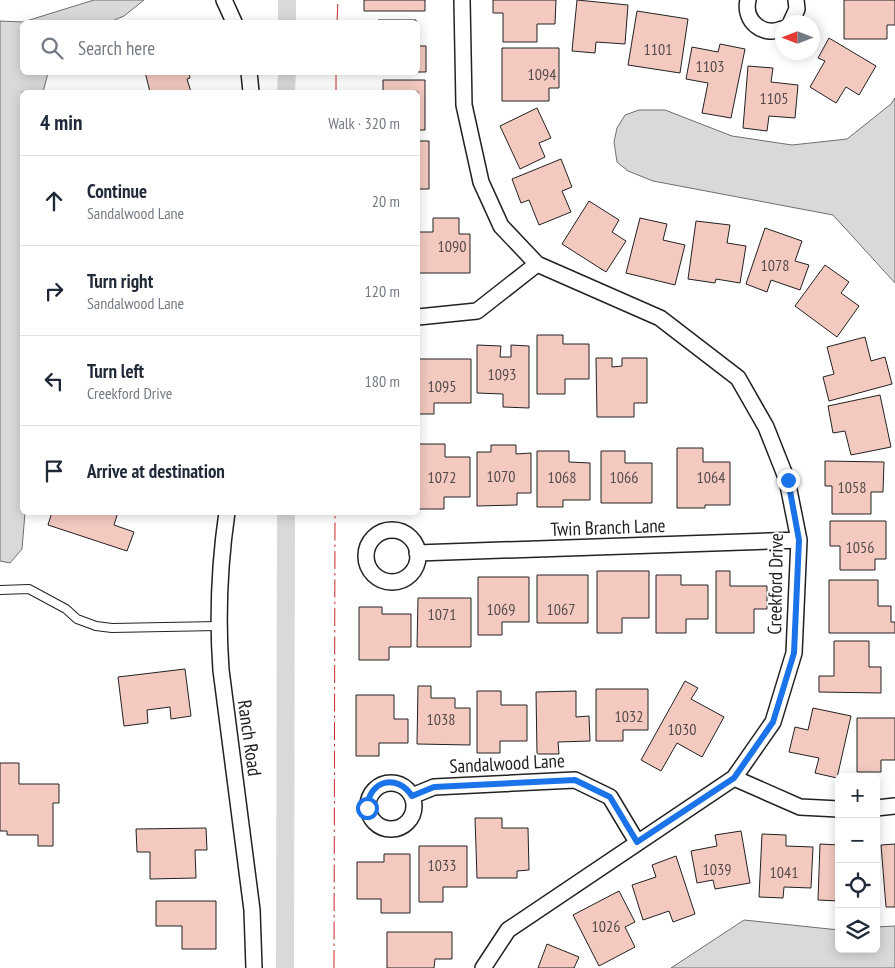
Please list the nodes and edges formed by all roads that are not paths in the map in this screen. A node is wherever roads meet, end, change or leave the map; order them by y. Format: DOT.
graph roads {
  1 [pos="224,0"];
  2 [pos="462,0"];
  3 [pos="748,0"];
  4 [pos="796,0"];
  5 [pos="794,15"];
  6 [pos="233,20"];
  7 [pos="775,31"];
  8 [pos="249,75"];
  9 [pos="252,90"];
  10 [pos="537,264"];
  11 [pos="420,317"];
  12 [pos="227,515"];
  13 [pos="799,540"];
  14 [pos="417,553"];
  15 [pos="0,590"];
  16 [pos="218,626"];
  17 [pos="734,778"];
  18 [pos="412,796"];
  19 [pos="895,806"];
  20 [pos="880,808"];
  21 [pos="835,809"];
  22 [pos="637,842"];
  23 [pos="254,968"];
  24 [pos="484,968"];
  1 -- 6 [label="street"];
  2 -- 10 [label="street, Creekford Drive"];
  3 -- 7 [label="street"];
  4 -- 5 [label="street"];
  8 -- 9 [label="street"];
  10 -- 11 [label="street"];
  10 -- 13 [label="street, Creekford Drive"];
  12 -- 16 [label="street, Ranch Road"];
  13 -- 14 [label="street, Twin Branch Lane"];
  13 -- 17 [label="street, Creekford Drive"];
  15 -- 16 [label="lane"];
  16 -- 23 [label="street, Ranch Road"];
  17 -- 21 [label="street"];
  17 -- 22 [label="street, Creekford Drive"];
  18 -- 22 [label="street, Sandalwood Lane"];
  19 -- 20 [label="street"];
  22 -- 24 [label="street, Creekford Drive"];
}
